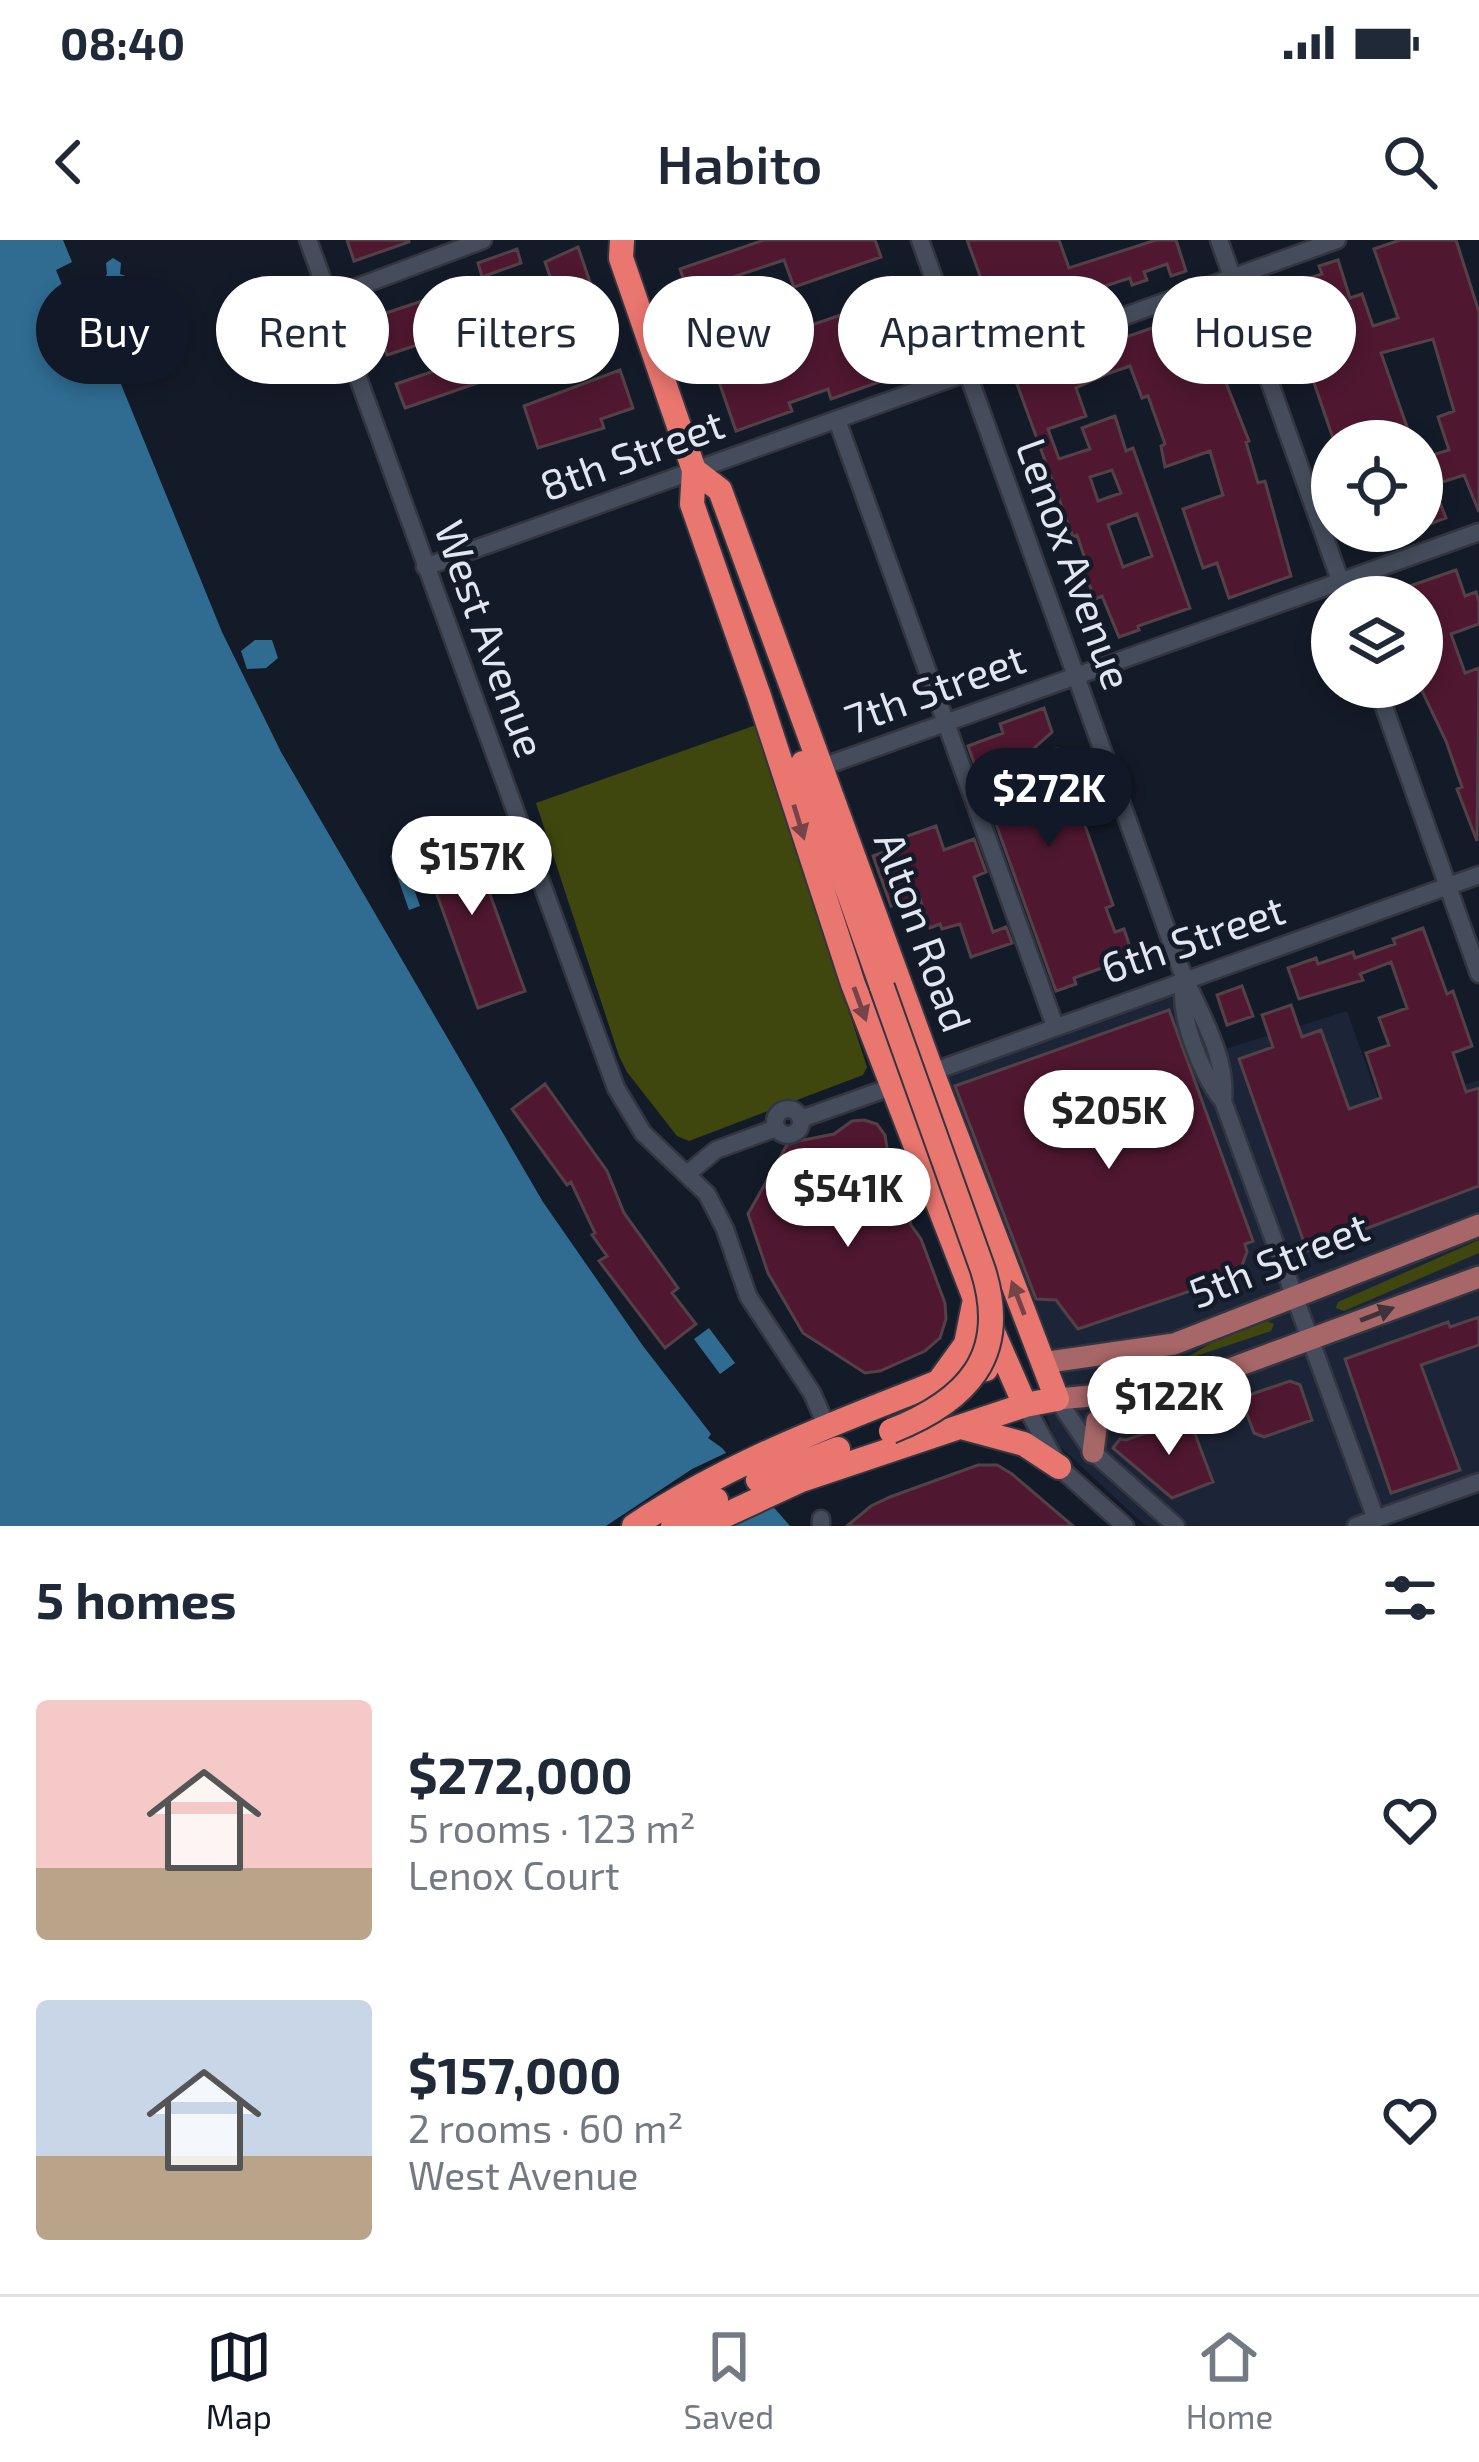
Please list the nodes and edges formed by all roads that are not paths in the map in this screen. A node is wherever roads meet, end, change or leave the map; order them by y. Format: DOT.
graph roads {
  1 [pos="308,240"];
  2 [pos="484,240"];
  3 [pos="920,240"];
  4 [pos="1219,240"];
  5 [pos="1337,240"];
  6 [pos="615,246"];
  7 [pos="320,276"];
  8 [pos="387,276"];
  9 [pos="933,276"];
  10 [pos="1232,276"];
  11 [pos="1235,276"];
  12 [pos="359,384"];
  13 [pos="937,384"];
  14 [pos="971,384"];
  15 [pos="1270,384"];
  16 [pos="837,420"];
  17 [pos="694,470"];
  18 [pos="1479,532"];
  19 [pos="425,567"];
  20 [pos="1338,576"];
  21 [pos="1374,576"];
  22 [pos="1311,599"];
  23 [pos="1076,676"];
  24 [pos="1384,708"];
  25 [pos="944,724"];
  26 [pos="821,767"];
  27 [pos="1479,875"];
  28 [pos="1447,887"];
  29 [pos="1479,974"];
  30 [pos="1185,980"];
  31 [pos="1054,1026"];
  32 [pos="932,1072"];
  33 [pos="886,1077"];
  34 [pos="687,1174"];
  35 [pos="1479,1226"];
  36 [pos="1479,1277"];
  37 [pos="1296,1296"];
  38 [pos="975,1299"];
  39 [pos="1312,1339"];
  40 [pos="1042,1363"];
  41 [pos="1007,1368"];
  42 [pos="938,1382"];
  43 [pos="1137,1392"];
  44 [pos="1057,1399"];
  45 [pos="1024,1405"];
  46 [pos="958,1426"];
  47 [pos="826,1427"];
  48 [pos="1093,1452"];
  49 [pos="1058,1467"];
  50 [pos="770,1473"];
  51 [pos="1479,1482"];
  52 [pos="1376,1519"];
  53 [pos="634,1526"];
  54 [pos="673,1526"];
  55 [pos="702,1526"];
  56 [pos="1126,1526"];
  57 [pos="1176,1526"];
  58 [pos="1356,1526"];
  1 -- 7 [label="street, West Avenue"];
  2 -- 8 [label="street"];
  3 -- 9 [label="street, Lenox Avenue"];
  4 -- 10 [label="street"];
  5 -- 11 [label="street, 8th Street"];
  6 -- 17 [label="highway, Alton Road"];
  12 -- 19 [label="street, West Avenue"];
  13 -- 16 [label="street, 8th Street"];
  14 -- 23 [label="street, Lenox Avenue"];
  15 -- 20 [label="street"];
  16 -- 17 [label="street, 8th Street"];
  16 -- 25 [label="street"];
  17 -- 19 [label="street, 8th Street"];
  17 -- 26 [label="highway, Alton Road"];
  17 -- 33 [label="highway, Alton Road, one-way"];
  17 -- 50 [label="highway, bridge"];
  18 -- 21 [label="street, 7th Street"];
  19 -- 34 [label="street, West Avenue"];
  22 -- 23 [label="street, 7th Street"];
  23 -- 25 [label="street, 7th Street"];
  23 -- 30 [label="street, Lenox Avenue"];
  24 -- 28 [label="street"];
  25 -- 26 [label="street, 7th Street"];
  25 -- 31 [label="street"];
  26 -- 32 [label="highway, Alton Road"];
  27 -- 28 [label="street, 6th Street"];
  28 -- 29 [label="street"];
  28 -- 30 [label="street, 6th Street"];
  30 -- 31 [label="street, 6th Street"];
  30 -- 37 [label="street, Lenox Avenue"];
  31 -- 32 [label="street, 6th Street"];
  32 -- 33 [label="highway"];
  40 -- 32 [label="highway, Alton Road, one-way"];
  33 -- 34 [label="street"];
  33 -- 38 [label="highway, Alton Road"];
  34 -- 47 [label="street, West Avenue"];
  35 -- 37 [label="main road, 5th Street"];
  39 -- 36 [label="main road, 5th Street, one-way"];
  37 -- 39 [label="street, Lenox Avenue"];
  37 -- 40 [label="main road, 5th Street"];
  38 -- 41 [label="highway, Alton Road"];
  38 -- 42 [label="highway"];
  39 -- 43 [label="main road, 5th Street"];
  39 -- 52 [label="street, Lenox Avenue"];
  40 -- 41 [label="highway, 5th Street"];
  40 -- 44 [label="highway, Alton Road"];
  41 -- 42 [label="highway, 5th Street"];
  41 -- 45 [label="highway, Alton Road"];
  42 -- 47 [label="highway, 5th Street"];
  43 -- 44 [label="main road, 5th Street"];
  43 -- 48 [label="main road"];
  44 -- 45 [label="highway, 5th Street"];
  44 -- 48 [label="street, Alton Road"];
  45 -- 46 [label="highway, 5th Street"];
  45 -- 49 [label="street, Alton Road"];
  46 -- 49 [label="highway"];
  46 -- 50 [label="highway, 5th Street"];
  47 -- 50 [label="highway, 5th Street"];
  48 -- 57 [label="street, Alton Road"];
  49 -- 56 [label="street, Alton Road"];
  50 -- 53 [label="highway"];
  50 -- 54 [label="highway"];
  50 -- 55 [label="highway"];
  51 -- 52 [label="street"];
  52 -- 58 [label="street"];
}
